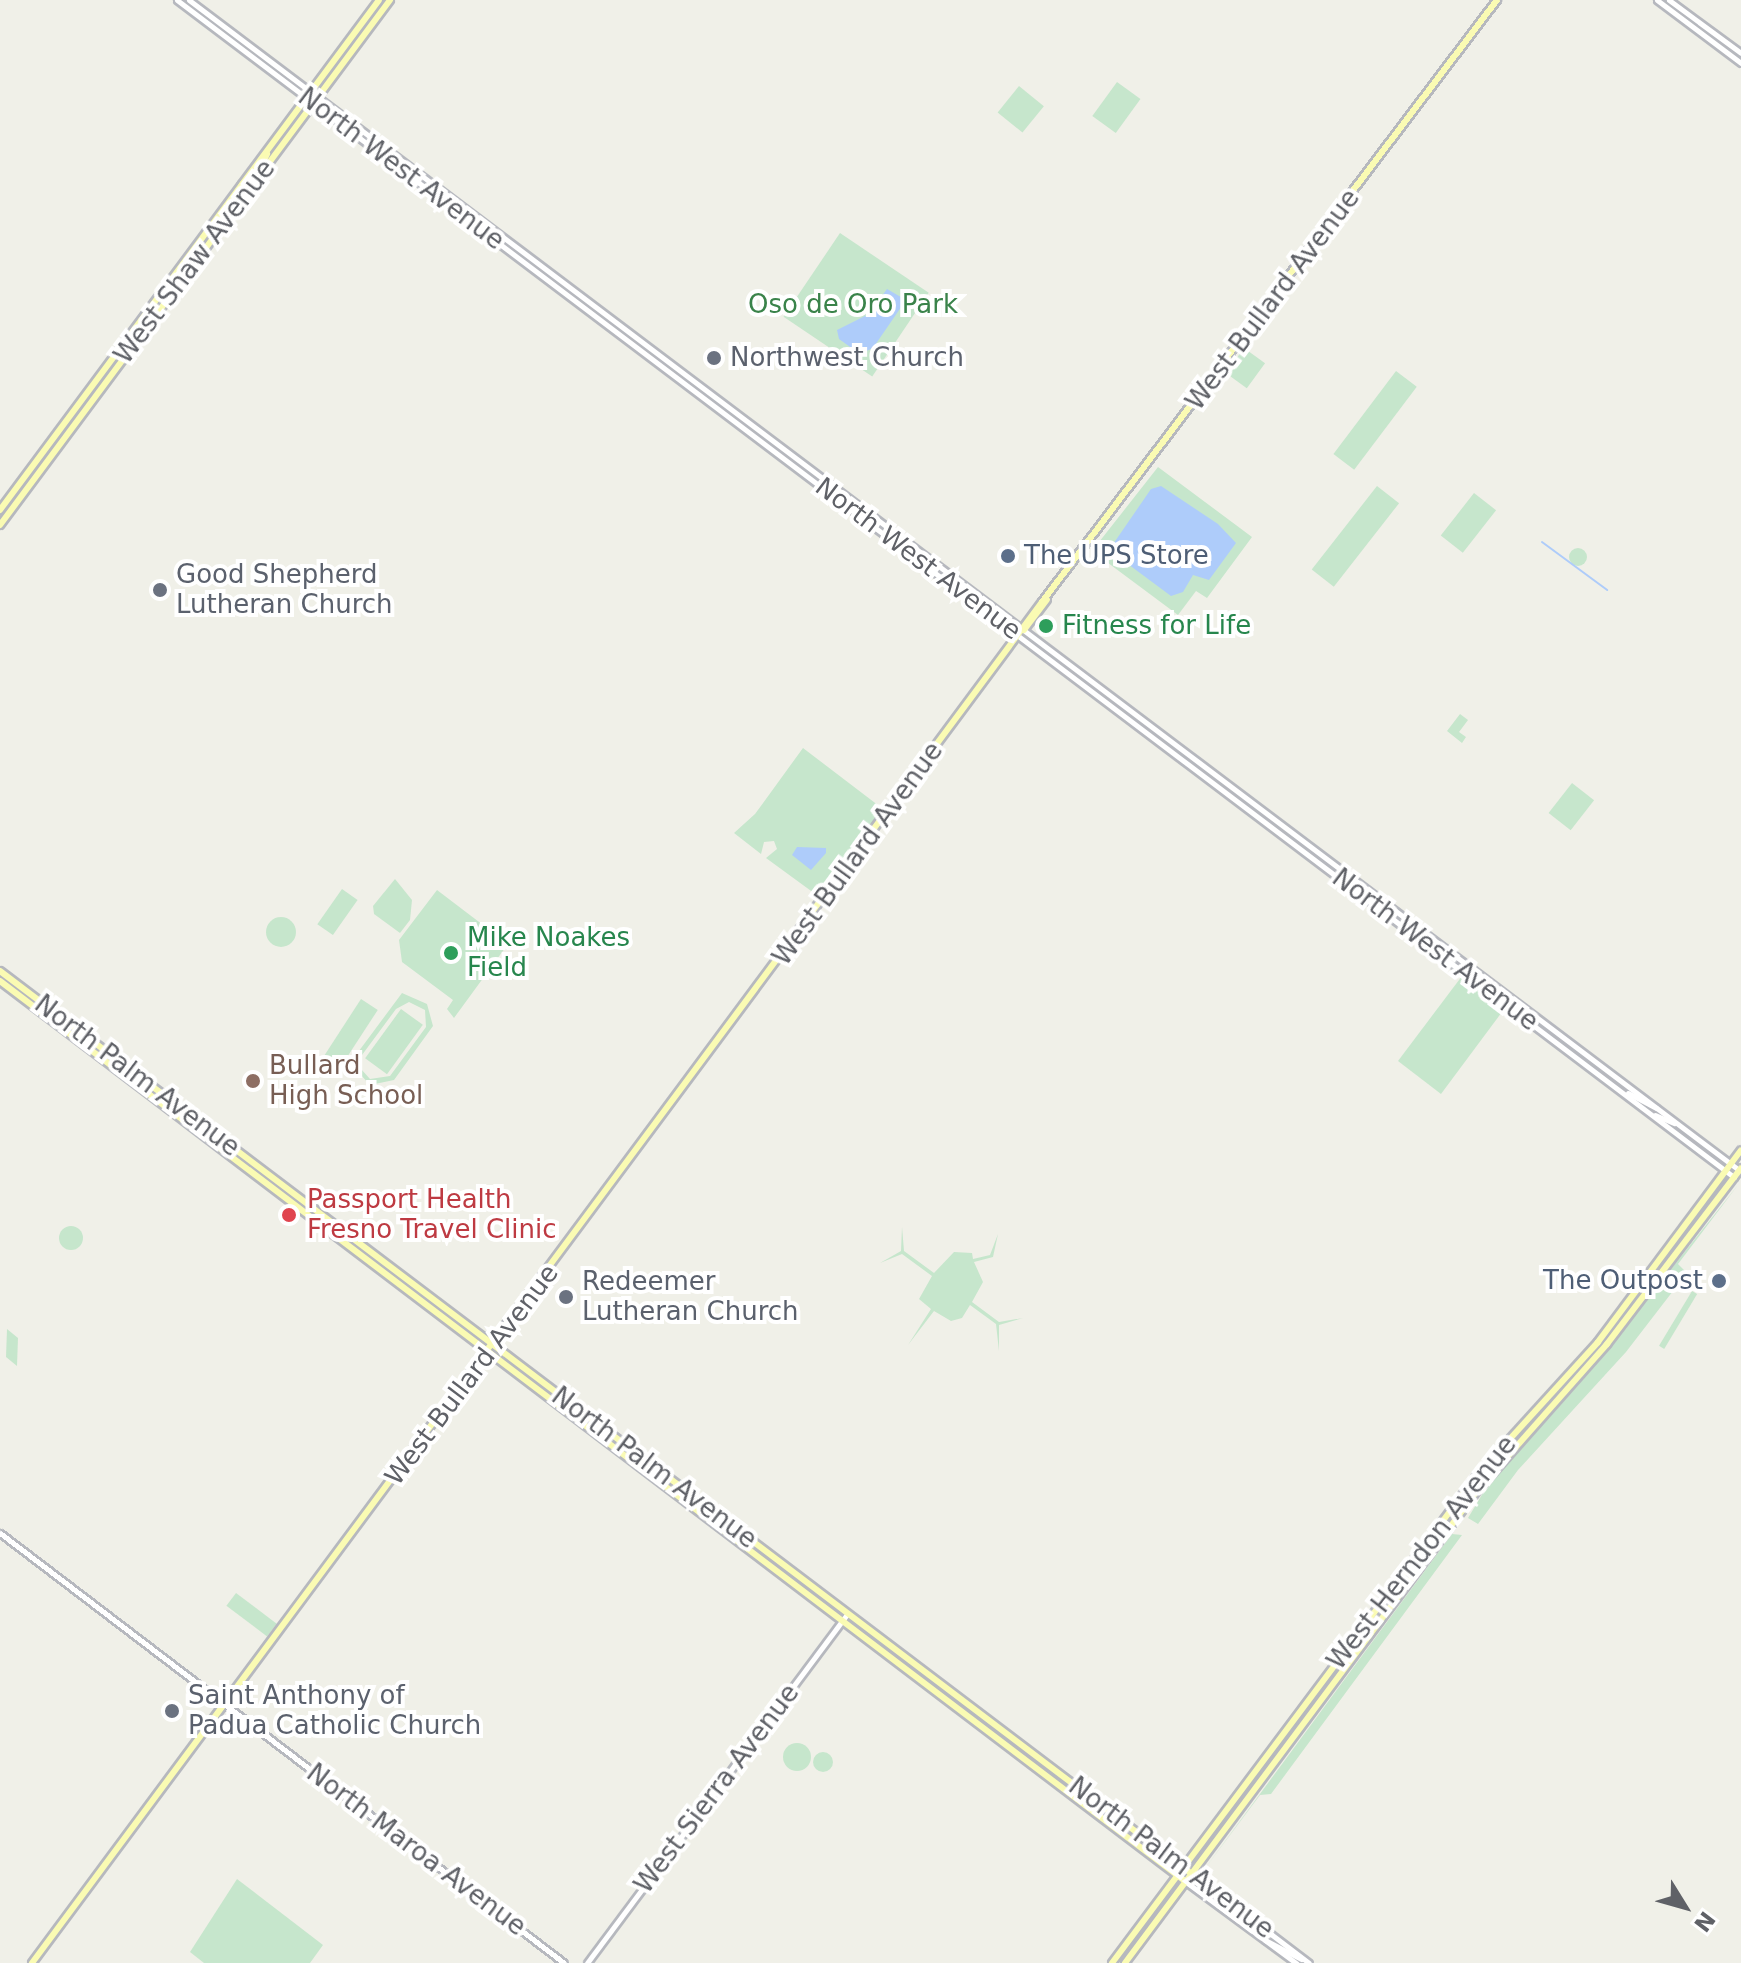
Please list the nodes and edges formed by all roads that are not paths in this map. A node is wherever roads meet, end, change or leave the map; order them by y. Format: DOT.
graph roads {
  1 [pos="177,0"];
  2 [pos="189,0"];
  3 [pos="385,0"];
  4 [pos="1497,0"];
  5 [pos="1657,0"];
  6 [pos="1669,0"];
  7 [pos="1667,8"];
  8 [pos="362,23"];
  9 [pos="211,25"];
  10 [pos="1703,25"];
  11 [pos="361,40"];
  12 [pos="249,46"];
  13 [pos="1741,53"];
  14 [pos="1741,63"];
  15 [pos="308,93"];
  16 [pos="316,100"];
  17 [pos="270,147"];
  18 [pos="371,147"];
  19 [pos="401,160"];
  20 [pos="242,184"];
  21 [pos="423,185"];
  22 [pos="250,189"];
  23 [pos="456,202"];
  24 [pos="227,219"];
  25 [pos="0,510"];
  26 [pos="0,525"];
  27 [pos="889,538"];
  28 [pos="947,572"];
  29 [pos="1022,633"];
  30 [pos="0,971"];
  31 [pos="0,981"];
  32 [pos="1624,1093"];
  33 [pos="1657,1108"];
  34 [pos="1654,1115"];
  35 [pos="1666,1124"];
  36 [pos="1679,1124"];
  37 [pos="1696,1137"];
  38 [pos="1741,1150"];
  39 [pos="234,1155"];
  40 [pos="1729,1167"];
  41 [pos="1738,1172"];
  42 [pos="490,1350"];
  43 [pos="528,1383"];
  44 [pos="563,1400"];
  45 [pos="0,1533"];
  46 [pos="845,1617"];
  47 [pos="917,1676"];
  48 [pos="964,1702"];
  49 [pos="225,1705"];
  50 [pos="1052,1777"];
  51 [pos="1100,1806"];
  52 [pos="1184,1868"];
  53 [pos="1192,1874"];
  54 [pos="1178,1875"];
  55 [pos="1186,1882"];
  56 [pos="1230,1914"];
  57 [pos="1272,1933"];
  58 [pos="1265,1940"];
  59 [pos="1307,1962"];
  60 [pos="32,1963"];
  61 [pos="564,1963"];
  62 [pos="587,1963"];
  63 [pos="1112,1963"];
  64 [pos="1125,1963"];
  65 [pos="1296,1963"];
  1 -- 9 [label="main road, North West Avenue"];
  2 -- 12 [label="main road, North West Avenue"];
  3 -- 8 [label="main road, West Shaw Avenue"];
  3 -- 11 [label="main road, West Shaw Avenue"];
  4 -- 29 [label="main road, West Bullard Avenue"];
  5 -- 7 [label="main road"];
  6 -- 10 [label="main road"];
  7 -- 10 [label="main road"];
  7 -- 14 [label="main road"];
  8 -- 11 [label="main road"];
  8 -- 15 [label="main road, West Shaw Avenue"];
  9 -- 12 [label="main road"];
  9 -- 15 [label="main road, North West Avenue"];
  10 -- 13 [label="main road"];
  11 -- 16 [label="main road, West Shaw Avenue"];
  12 -- 15 [label="main road, North West Avenue"];
  15 -- 16 [label="main road, North West Avenue"];
  15 -- 17 [label="main road, West Shaw Avenue"];
  16 -- 18 [label="main road, North West Avenue"];
  16 -- 19 [label="main road, North West Avenue"];
  16 -- 22 [label="main road, West Shaw Avenue"];
  17 -- 20 [label="main road, West Shaw Avenue"];
  17 -- 22 [label="main road"];
  18 -- 19 [label="main road"];
  18 -- 21 [label="main road, North West Avenue"];
  19 -- 23 [label="main road, North West Avenue"];
  20 -- 24 [label="main road"];
  20 -- 25 [label="main road, West Shaw Avenue"];
  21 -- 23 [label="main road"];
  21 -- 27 [label="main road, North West Avenue"];
  22 -- 24 [label="main road, West Shaw Avenue"];
  23 -- 28 [label="main road, North West Avenue"];
  24 -- 26 [label="main road, West Shaw Avenue"];
  27 -- 28 [label="main road"];
  27 -- 29 [label="main road, North West Avenue"];
  28 -- 29 [label="main road, North West Avenue"];
  29 -- 32 [label="main road, North West Avenue"];
  29 -- 33 [label="main road, North West Avenue"];
  29 -- 42 [label="main road, West Bullard Avenue"];
  30 -- 39 [label="main road, North Palm Avenue"];
  31 -- 39 [label="main road, North Palm Avenue"];
  32 -- 33 [label="main road"];
  32 -- 34 [label="main road, North West Avenue"];
  33 -- 36 [label="main road, North West Avenue"];
  34 -- 35 [label="main road, North West Avenue"];
  34 -- 36 [label="main road"];
  35 -- 37 [label="main road"];
  35 -- 40 [label="main road, North West Avenue"];
  36 -- 37 [label="main road, North West Avenue"];
  37 -- 40 [label="main road, North West Avenue"];
  38 -- 40 [label="main road, West Herndon Avenue"];
  39 -- 42 [label="main road, North Palm Avenue"];
  40 -- 41 [label="main road, North West Avenue"];
  40 -- 52 [label="main road, West Herndon Avenue"];
  41 -- 53 [label="main road, West Herndon Avenue"];
  42 -- 43 [label="main road, North Palm Avenue"];
  42 -- 44 [label="main road, North Palm Avenue"];
  42 -- 49 [label="main road, West Bullard Avenue"];
  43 -- 44 [label="main road"];
  43 -- 46 [label="main road, North Palm Avenue"];
  44 -- 46 [label="main road, North Palm Avenue"];
  45 -- 49 [label="main road, North Maroa Avenue"];
  46 -- 47 [label="main road, North Palm Avenue"];
  46 -- 48 [label="main road, North Palm Avenue"];
  46 -- 62 [label="main road, West Sierra Avenue"];
  47 -- 48 [label="main road"];
  47 -- 50 [label="main road, North Palm Avenue"];
  48 -- 51 [label="main road, North Palm Avenue"];
  49 -- 60 [label="main road, West Bullard Avenue"];
  49 -- 61 [label="main road, North Maroa Avenue"];
  50 -- 51 [label="main road"];
  50 -- 54 [label="main road, North Palm Avenue"];
  51 -- 52 [label="main road, North Palm Avenue"];
  52 -- 53 [label="main road, North Palm Avenue"];
  52 -- 54 [label="main road, West Herndon Avenue"];
  53 -- 55 [label="main road, West Herndon Avenue"];
  53 -- 57 [label="main road, North Palm Avenue"];
  54 -- 55 [label="main road, North Palm Avenue"];
  54 -- 63 [label="main road, West Herndon Avenue"];
  55 -- 56 [label="main road, North Palm Avenue"];
  55 -- 64 [label="main road, West Herndon Avenue"];
  56 -- 57 [label="main road"];
  56 -- 58 [label="main road, North Palm Avenue"];
  57 -- 59 [label="main road, North Palm Avenue"];
  58 -- 59 [label="main road"];
  58 -- 65 [label="main road, North Palm Avenue"];
}
